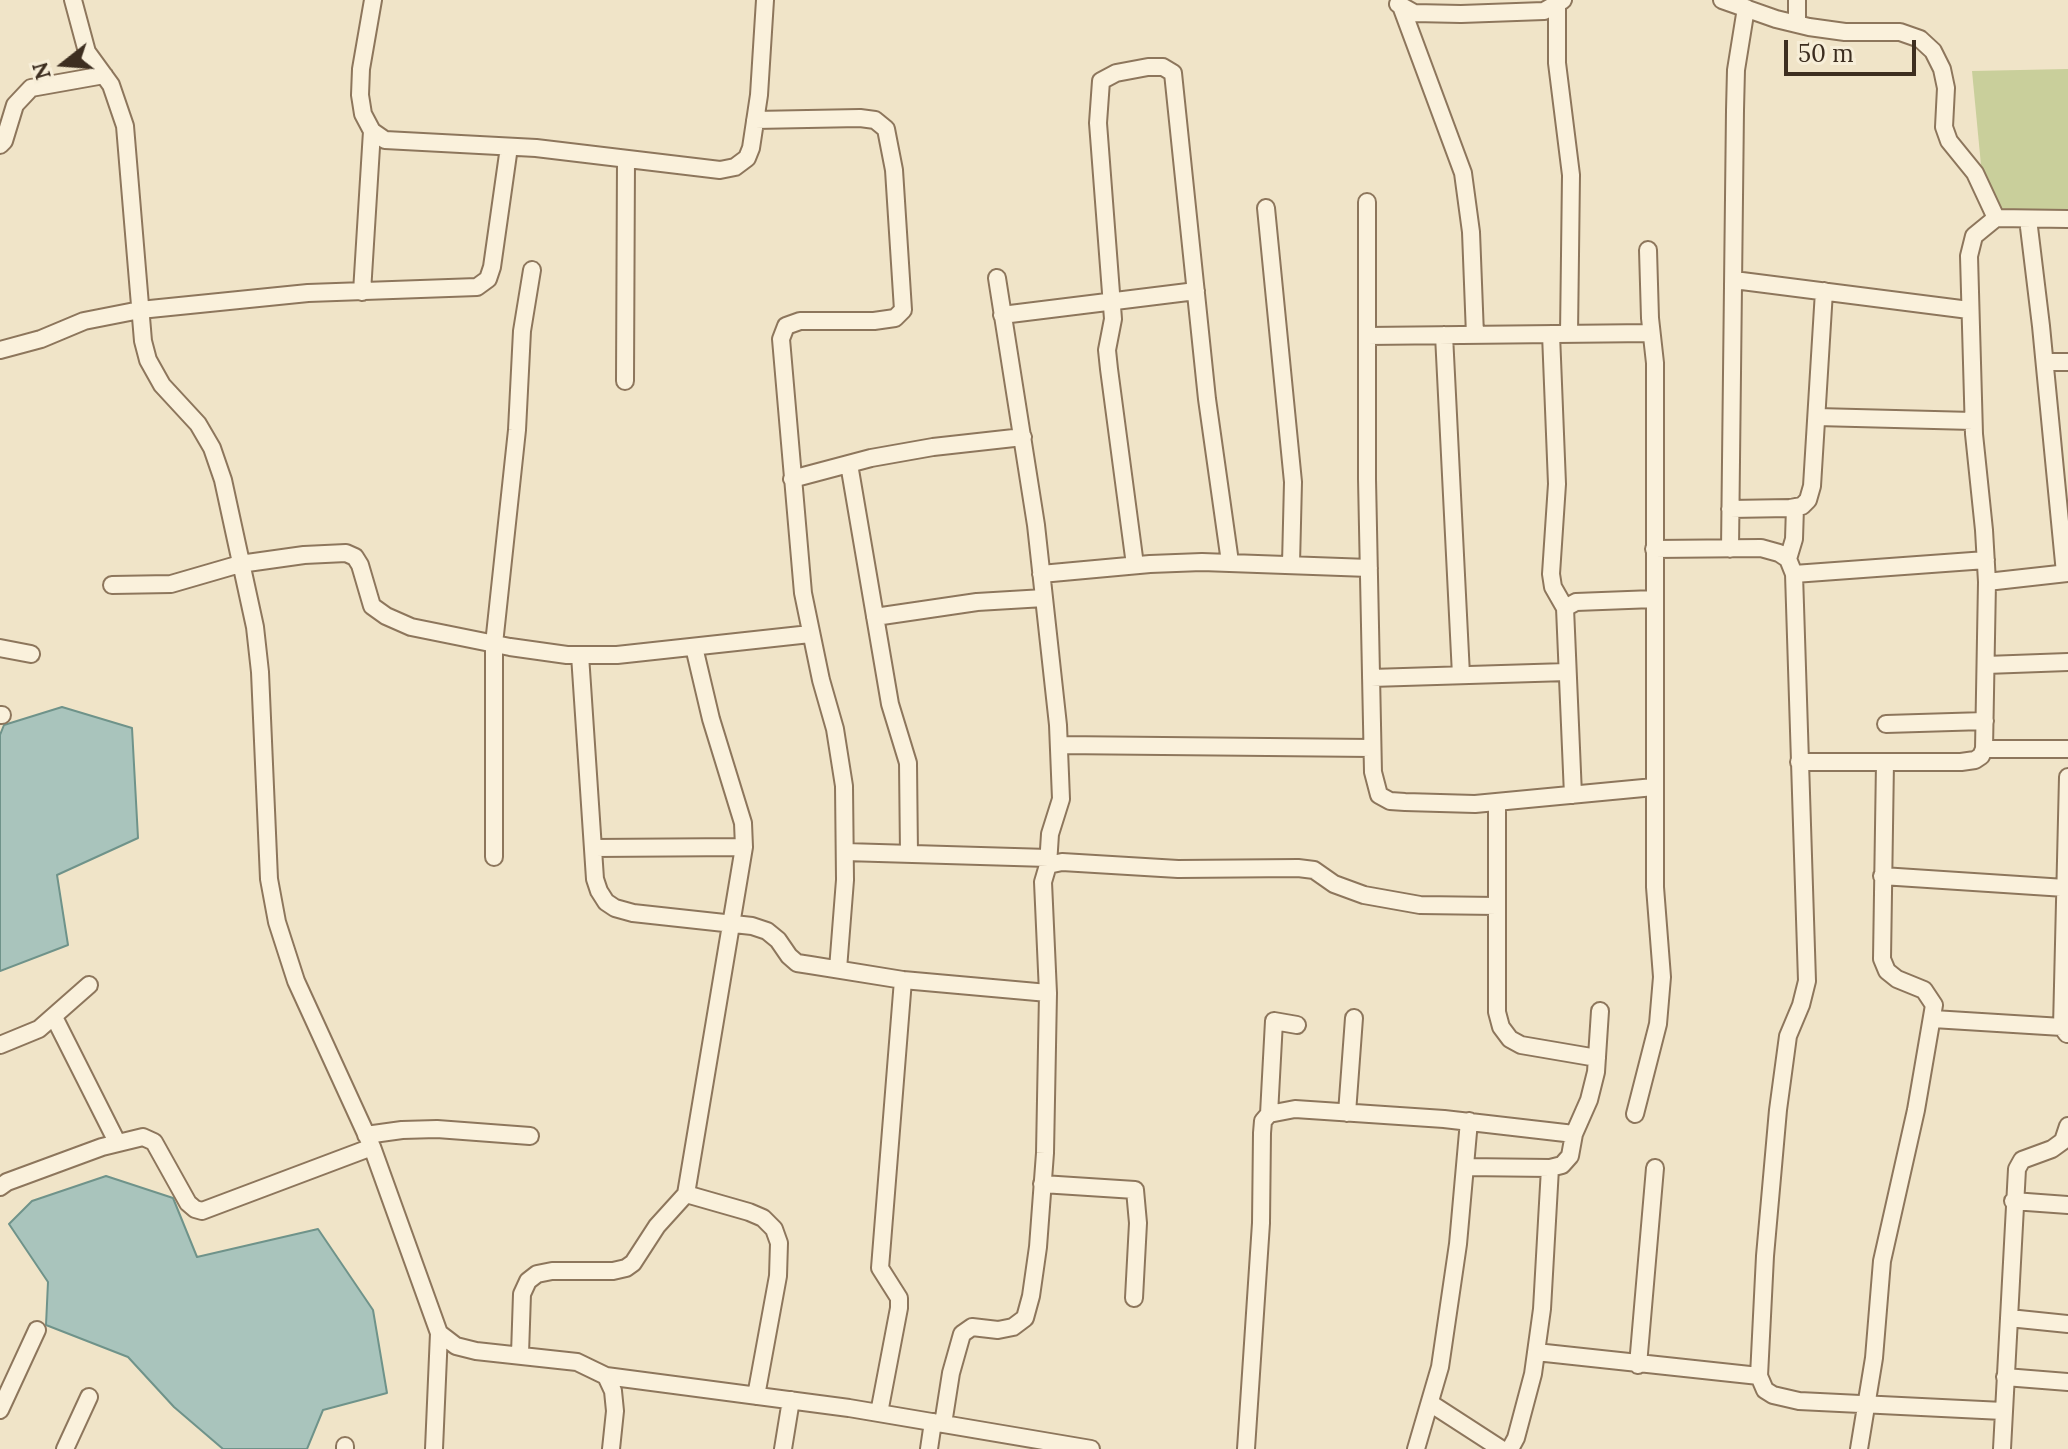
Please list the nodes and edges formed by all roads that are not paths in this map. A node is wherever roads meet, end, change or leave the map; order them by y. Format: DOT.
graph roads {
  1 [pos="73,0"];
  2 [pos="373,0"];
  3 [pos="765,0"];
  4 [pos="1722,0"];
  5 [pos="1797,0"];
  6 [pos="1560,2"];
  7 [pos="1398,3"];
  8 [pos="1746,8"];
  9 [pos="1797,24"];
  10 [pos="104,75"];
  11 [pos="755,120"];
  12 [pos="372,131"];
  13 [pos="0,145"];
  14 [pos="509,147"];
  15 [pos="626,159"];
  16 [pos="1367,202"];
  17 [pos="1266,208"];
  18 [pos="1996,218"];
  19 [pos="2028,219"];
  20 [pos="2068,219"];
  21 [pos="1648,250"];
  22 [pos="532,270"];
  23 [pos="997,278"];
  24 [pos="1734,280"];
  25 [pos="1196,291"];
  26 [pos="1824,291"];
  27 [pos="362,292"];
  28 [pos="1111,301"];
  29 [pos="140,310"];
  30 [pos="1969,310"];
  31 [pos="1002,315"];
  32 [pos="1651,333"];
  33 [pos="1551,334"];
  34 [pos="1569,334"];
  35 [pos="1444,335"];
  36 [pos="1475,335"];
  37 [pos="1367,336"];
  38 [pos="0,352"];
  39 [pos="2045,362"];
  40 [pos="2068,362"];
  41 [pos="625,381"];
  42 [pos="1817,417"];
  43 [pos="1973,421"];
  44 [pos="1023,437"];
  45 [pos="849,464"];
  46 [pos="792,479"];
  47 [pos="1795,507"];
  48 [pos="1730,509"];
  49 [pos="1654,549"];
  50 [pos="1730,549"];
  51 [pos="1986,560"];
  52 [pos="1230,562"];
  53 [pos="240,564"];
  54 [pos="1291,564"];
  55 [pos="1135,565"];
  56 [pos="1791,566"];
  57 [pos="1369,568"];
  58 [pos="2066,573"];
  59 [pos="1041,574"];
  60 [pos="1987,582"];
  61 [pos="112,585"];
  62 [pos="1044,598"];
  63 [pos="1654,599"];
  64 [pos="1565,608"];
  65 [pos="875,617"];
  66 [pos="810,634"];
  67 [pos="494,644"];
  68 [pos="694,647"];
  69 [pos="0,648"];
  70 [pos="31,654"];
  71 [pos="580,655"];
  72 [pos="2068,662"];
  73 [pos="1986,665"];
  74 [pos="1567,672"];
  75 [pos="1461,675"];
  76 [pos="1371,678"];
  77 [pos="1985,721"];
  78 [pos="1886,724"];
  79 [pos="1059,745"];
  80 [pos="1372,748"];
  81 [pos="1984,749"];
  82 [pos="2068,749"];
  83 [pos="1799,762"];
  84 [pos="1885,762"];
  85 [pos="2068,777"];
  86 [pos="1654,787"];
  87 [pos="1573,795"];
  88 [pos="1497,803"];
  89 [pos="744,847"];
  90 [pos="593,848"];
  91 [pos="845,852"];
  92 [pos="909,854"];
  93 [pos="494,857"];
  94 [pos="1048,862"];
  95 [pos="1882,876"];
  96 [pos="2065,888"];
  97 [pos="1497,906"];
  98 [pos="2066,910"];
  99 [pos="733,923"];
  100 [pos="838,969"];
  101 [pos="903,980"];
  102 [pos="89,985"];
  103 [pos="1048,993"];
  104 [pos="1600,1011"];
  105 [pos="54,1017"];
  106 [pos="1354,1018"];
  107 [pos="1933,1019"];
  108 [pos="1297,1025"];
  109 [pos="2065,1031"];
  110 [pos="0,1045"];
  111 [pos="1597,1058"];
  112 [pos="1347,1113"];
  113 [pos="1269,1114"];
  114 [pos="1635,1114"];
  115 [pos="1469,1121"];
  116 [pos="2068,1126"];
  117 [pos="1574,1134"];
  118 [pos="530,1136"];
  119 [pos="369,1141"];
  120 [pos="117,1142"];
  121 [pos="1465,1167"];
  122 [pos="1550,1168"];
  123 [pos="1655,1168"];
  124 [pos="1042,1184"];
  125 [pos="0,1187"];
  126 [pos="686,1194"];
  127 [pos="2013,1201"];
  128 [pos="2068,1205"];
  129 [pos="1134,1298"];
  130 [pos="2009,1318"];
  131 [pos="2068,1324"];
  132 [pos="37,1330"];
  133 [pos="439,1333"];
  134 [pos="1536,1352"];
  135 [pos="520,1354"];
  136 [pos="1638,1365"];
  137 [pos="606,1376"];
  138 [pos="1759,1376"];
  139 [pos="2005,1377"];
  140 [pos="2068,1382"];
  141 [pos="756,1396"];
  142 [pos="89,1397"];
  143 [pos="791,1400"];
  144 [pos="1430,1403"];
  145 [pos="1865,1404"];
  146 [pos="0,1410"];
  147 [pos="2003,1411"];
  148 [pos="879,1413"];
  149 [pos="938,1423"];
  150 [pos="65,1449"];
  151 [pos="434,1449"];
  152 [pos="614,1449"];
  153 [pos="783,1449"];
  154 [pos="929,1449"];
  155 [pos="1083,1449"];
  156 [pos="1091,1449"];
  157 [pos="1246,1449"];
  158 [pos="1416,1449"];
  159 [pos="1501,1449"];
  160 [pos="1510,1449"];
  161 [pos="1859,1449"];
  162 [pos="2002,1449"];
  1 -- 10 [label="street"];
  2 -- 12 [label="street"];
  3 -- 11 [label="street"];
  4 -- 8 [label="street"];
  5 -- 9 [label="street"];
  6 -- 7 [label="street"];
  6 -- 34 [label="street"];
  7 -- 36 [label="street"];
  8 -- 9 [label="street"];
  8 -- 24 [label="street"];
  9 -- 18 [label="street"];
  10 -- 13 [label="street"];
  10 -- 29 [label="street"];
  11 -- 15 [label="street"];
  11 -- 46 [label="street"];
  12 -- 14 [label="street"];
  12 -- 27 [label="street"];
  14 -- 15 [label="street"];
  14 -- 27 [label="street"];
  15 -- 41 [label="street"];
  16 -- 37 [label="street"];
  17 -- 54 [label="street"];
  18 -- 19 [label="street"];
  18 -- 30 [label="street"];
  19 -- 20 [label="street"];
  19 -- 39 [label="street"];
  21 -- 32 [label="street"];
  22 -- 67 [label="street"];
  23 -- 31 [label="street"];
  24 -- 26 [label="street"];
  24 -- 48 [label="street"];
  25 -- 28 [label="street"];
  25 -- 28 [label="street"];
  25 -- 52 [label="street"];
  26 -- 30 [label="street"];
  26 -- 42 [label="street"];
  27 -- 29 [label="street"];
  28 -- 31 [label="street"];
  28 -- 55 [label="street"];
  29 -- 38 [label="street"];
  29 -- 53 [label="street"];
  30 -- 43 [label="street"];
  31 -- 44 [label="street"];
  32 -- 34 [label="street"];
  32 -- 49 [label="street"];
  33 -- 34 [label="street"];
  33 -- 36 [label="street"];
  33 -- 64 [label="street"];
  35 -- 36 [label="street"];
  35 -- 37 [label="street"];
  35 -- 75 [label="street"];
  37 -- 57 [label="street"];
  39 -- 40 [label="street"];
  39 -- 58 [label="street"];
  42 -- 43 [label="street"];
  42 -- 47 [label="street"];
  43 -- 51 [label="street"];
  44 -- 45 [label="street"];
  44 -- 59 [label="street"];
  45 -- 46 [label="street"];
  45 -- 65 [label="street"];
  46 -- 66 [label="street"];
  47 -- 48 [label="street"];
  47 -- 56 [label="street"];
  48 -- 50 [label="street"];
  49 -- 50 [label="street"];
  49 -- 63 [label="street"];
  50 -- 56 [label="street"];
  51 -- 56 [label="street"];
  51 -- 60 [label="street"];
  52 -- 54 [label="street"];
  52 -- 55 [label="street"];
  53 -- 61 [label="street"];
  53 -- 67 [label="street"];
  53 -- 119 [label="street"];
  54 -- 57 [label="street"];
  55 -- 59 [label="street"];
  56 -- 83 [label="street"];
  57 -- 76 [label="street"];
  58 -- 60 [label="street"];
  59 -- 62 [label="street"];
  60 -- 73 [label="street"];
  62 -- 65 [label="street"];
  62 -- 79 [label="street"];
  63 -- 64 [label="street"];
  63 -- 86 [label="street"];
  64 -- 74 [label="street"];
  65 -- 92 [label="street"];
  66 -- 68 [label="street"];
  66 -- 91 [label="street"];
  67 -- 71 [label="street"];
  67 -- 93 [label="street"];
  68 -- 71 [label="street"];
  68 -- 89 [label="street"];
  69 -- 70 [label="street"];
  71 -- 90 [label="street"];
  72 -- 73 [label="street"];
  73 -- 77 [label="street"];
  74 -- 75 [label="street"];
  74 -- 87 [label="street"];
  75 -- 76 [label="street"];
  76 -- 80 [label="street"];
  77 -- 78 [label="street"];
  77 -- 81 [label="street"];
  79 -- 80 [label="street"];
  79 -- 94 [label="street"];
  80 -- 88 [label="street"];
  81 -- 82 [label="street"];
  81 -- 84 [label="street"];
  83 -- 84 [label="street"];
  83 -- 138 [label="street"];
  84 -- 95 [label="street"];
  85 -- 96 [label="street"];
  86 -- 87 [label="street"];
  86 -- 114 [label="street"];
  87 -- 88 [label="street"];
  88 -- 97 [label="street"];
  89 -- 90 [label="street"];
  89 -- 99 [label="street"];
  90 -- 99 [label="street"];
  91 -- 92 [label="street"];
  91 -- 100 [label="street"];
  92 -- 94 [label="street"];
  94 -- 97 [label="street"];
  94 -- 103 [label="street"];
  95 -- 96 [label="street"];
  95 -- 107 [label="street"];
  96 -- 98 [label="street"];
  97 -- 111 [label="street"];
  98 -- 109 [label="street"];
  99 -- 100 [label="street"];
  99 -- 126 [label="street"];
  100 -- 101 [label="street"];
  101 -- 103 [label="street"];
  101 -- 148 [label="street"];
  102 -- 105 [label="street"];
  103 -- 124 [label="street"];
  104 -- 111 [label="street"];
  105 -- 110 [label="street"];
  105 -- 120 [label="street"];
  106 -- 112 [label="street"];
  107 -- 109 [label="street"];
  107 -- 145 [label="street"];
  108 -- 113 [label="street"];
  111 -- 117 [label="street"];
  112 -- 113 [label="street"];
  112 -- 115 [label="street"];
  113 -- 157 [label="street"];
  115 -- 117 [label="street"];
  115 -- 121 [label="street"];
  116 -- 127 [label="street"];
  117 -- 122 [label="street"];
  118 -- 119 [label="street"];
  119 -- 120 [label="street"];
  119 -- 133 [label="street"];
  120 -- 125 [label="street"];
  121 -- 122 [label="street"];
  121 -- 144 [label="street"];
  122 -- 134 [label="street"];
  123 -- 136 [label="street"];
  124 -- 129 [label="street"];
  124 -- 149 [label="street"];
  126 -- 135 [label="street"];
  126 -- 141 [label="street"];
  127 -- 128 [label="street"];
  127 -- 130 [label="street"];
  130 -- 131 [label="street"];
  130 -- 139 [label="street"];
  132 -- 146 [label="street"];
  133 -- 135 [label="street"];
  133 -- 151 [label="street"];
  134 -- 136 [label="street"];
  134 -- 160 [label="street"];
  135 -- 137 [label="street"];
  136 -- 138 [label="street"];
  137 -- 141 [label="street"];
  137 -- 152 [label="street"];
  138 -- 145 [label="street"];
  139 -- 140 [label="street"];
  139 -- 147 [label="street"];
  141 -- 143 [label="street"];
  142 -- 150 [label="street"];
  143 -- 148 [label="street"];
  143 -- 153 [label="street"];
  144 -- 158 [label="street"];
  144 -- 159 [label="street"];
  145 -- 147 [label="street"];
  145 -- 161 [label="street"];
  147 -- 162 [label="street"];
  148 -- 149 [label="street"];
  149 -- 154 [label="street"];
  149 -- 155 [label="street"];
  155 -- 156 [label="street"];
}
